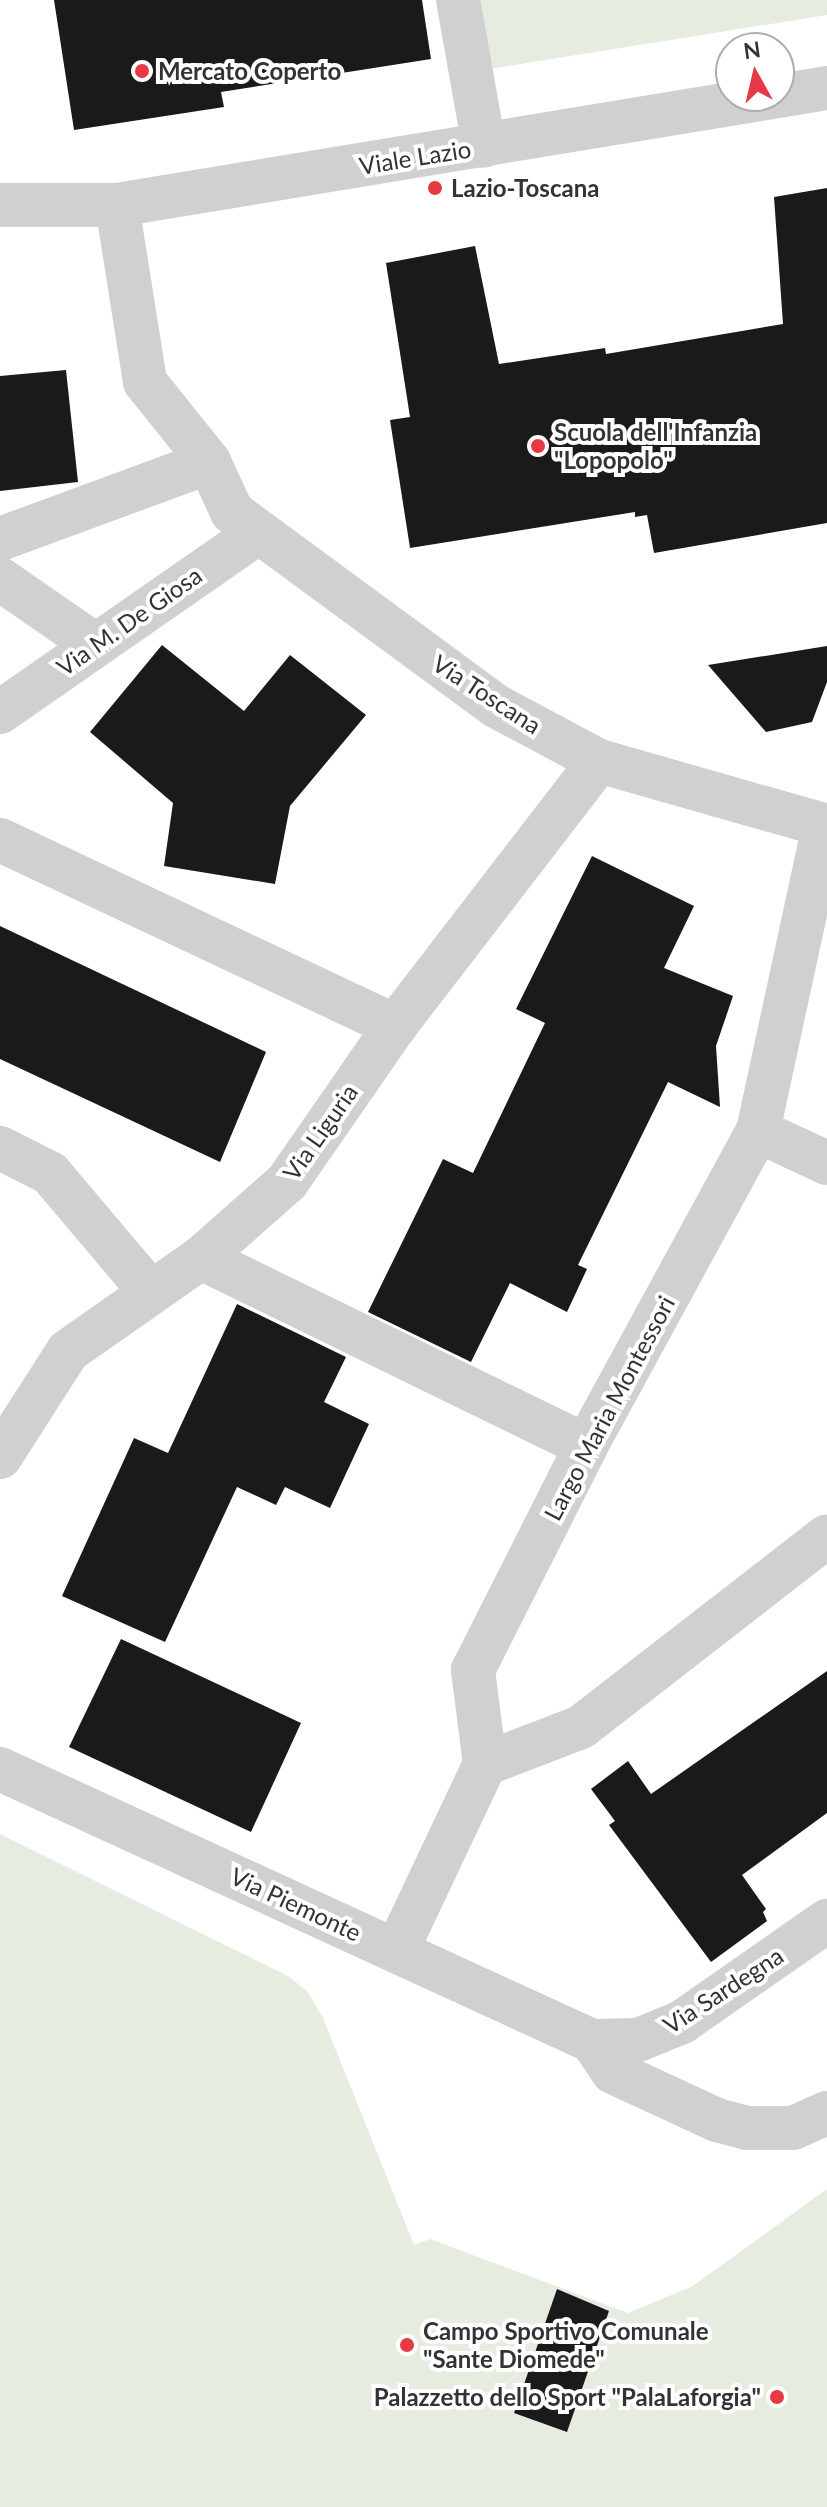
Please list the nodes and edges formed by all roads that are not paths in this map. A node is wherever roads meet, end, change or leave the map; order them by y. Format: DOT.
graph roads {
  1 [pos="458,0"];
  2 [pos="827,88"];
  3 [pos="484,146"];
  4 [pos="0,205"];
  5 [pos="117,205"];
  6 [pos="209,462"];
  7 [pos="259,532"];
  8 [pos="0,539"];
  9 [pos="0,579"];
  10 [pos="94,644"];
  11 [pos="0,712"];
  12 [pos="599,761"];
  13 [pos="825,825"];
  14 [pos="0,840"];
  15 [pos="395,1026"];
  16 [pos="758,1131"];
  17 [pos="0,1148"];
  18 [pos="827,1163"];
  19 [pos="201,1258"];
  20 [pos="149,1290"];
  21 [pos="586,1446"];
  22 [pos="0,1457"];
  23 [pos="827,1536"];
  24 [pos="485,1764"];
  25 [pos="0,1769"];
  26 [pos="827,1921"];
  27 [pos="397,1950"];
  28 [pos="592,2041"];
  29 [pos="827,2113"];
  1 -- 3 [label="street"];
  2 -- 3 [label="street, Viale Lazio"];
  3 -- 5 [label="street, Viale Lazio"];
  4 -- 5 [label="street, Viale Lazio"];
  5 -- 6 [label="street, Via Toscana"];
  6 -- 7 [label="street, Via Toscana"];
  6 -- 8 [label="street"];
  7 -- 10 [label="street, Via M. De Giosa"];
  7 -- 12 [label="street, Via Toscana"];
  9 -- 10 [label="street"];
  10 -- 11 [label="street, Via M. De Giosa"];
  12 -- 13 [label="street, Via Toscana"];
  12 -- 15 [label="street, Via Liguria"];
  13 -- 16 [label="street, Largo Maria Montessori"];
  14 -- 15 [label="street"];
  15 -- 19 [label="street, Via Liguria"];
  16 -- 18 [label="street"];
  16 -- 21 [label="street, Largo Maria Montessori"];
  17 -- 20 [label="street"];
  19 -- 20 [label="street, Via Liguria"];
  19 -- 21 [label="street"];
  20 -- 22 [label="street, Via Liguria"];
  21 -- 24 [label="street, Largo Maria Montessori"];
  23 -- 24 [label="street"];
  24 -- 27 [label="street"];
  25 -- 27 [label="street, Via Piemonte"];
  26 -- 28 [label="street, Via Sardegna"];
  27 -- 28 [label="street, Via Piemonte"];
  28 -- 29 [label="street"];
}
